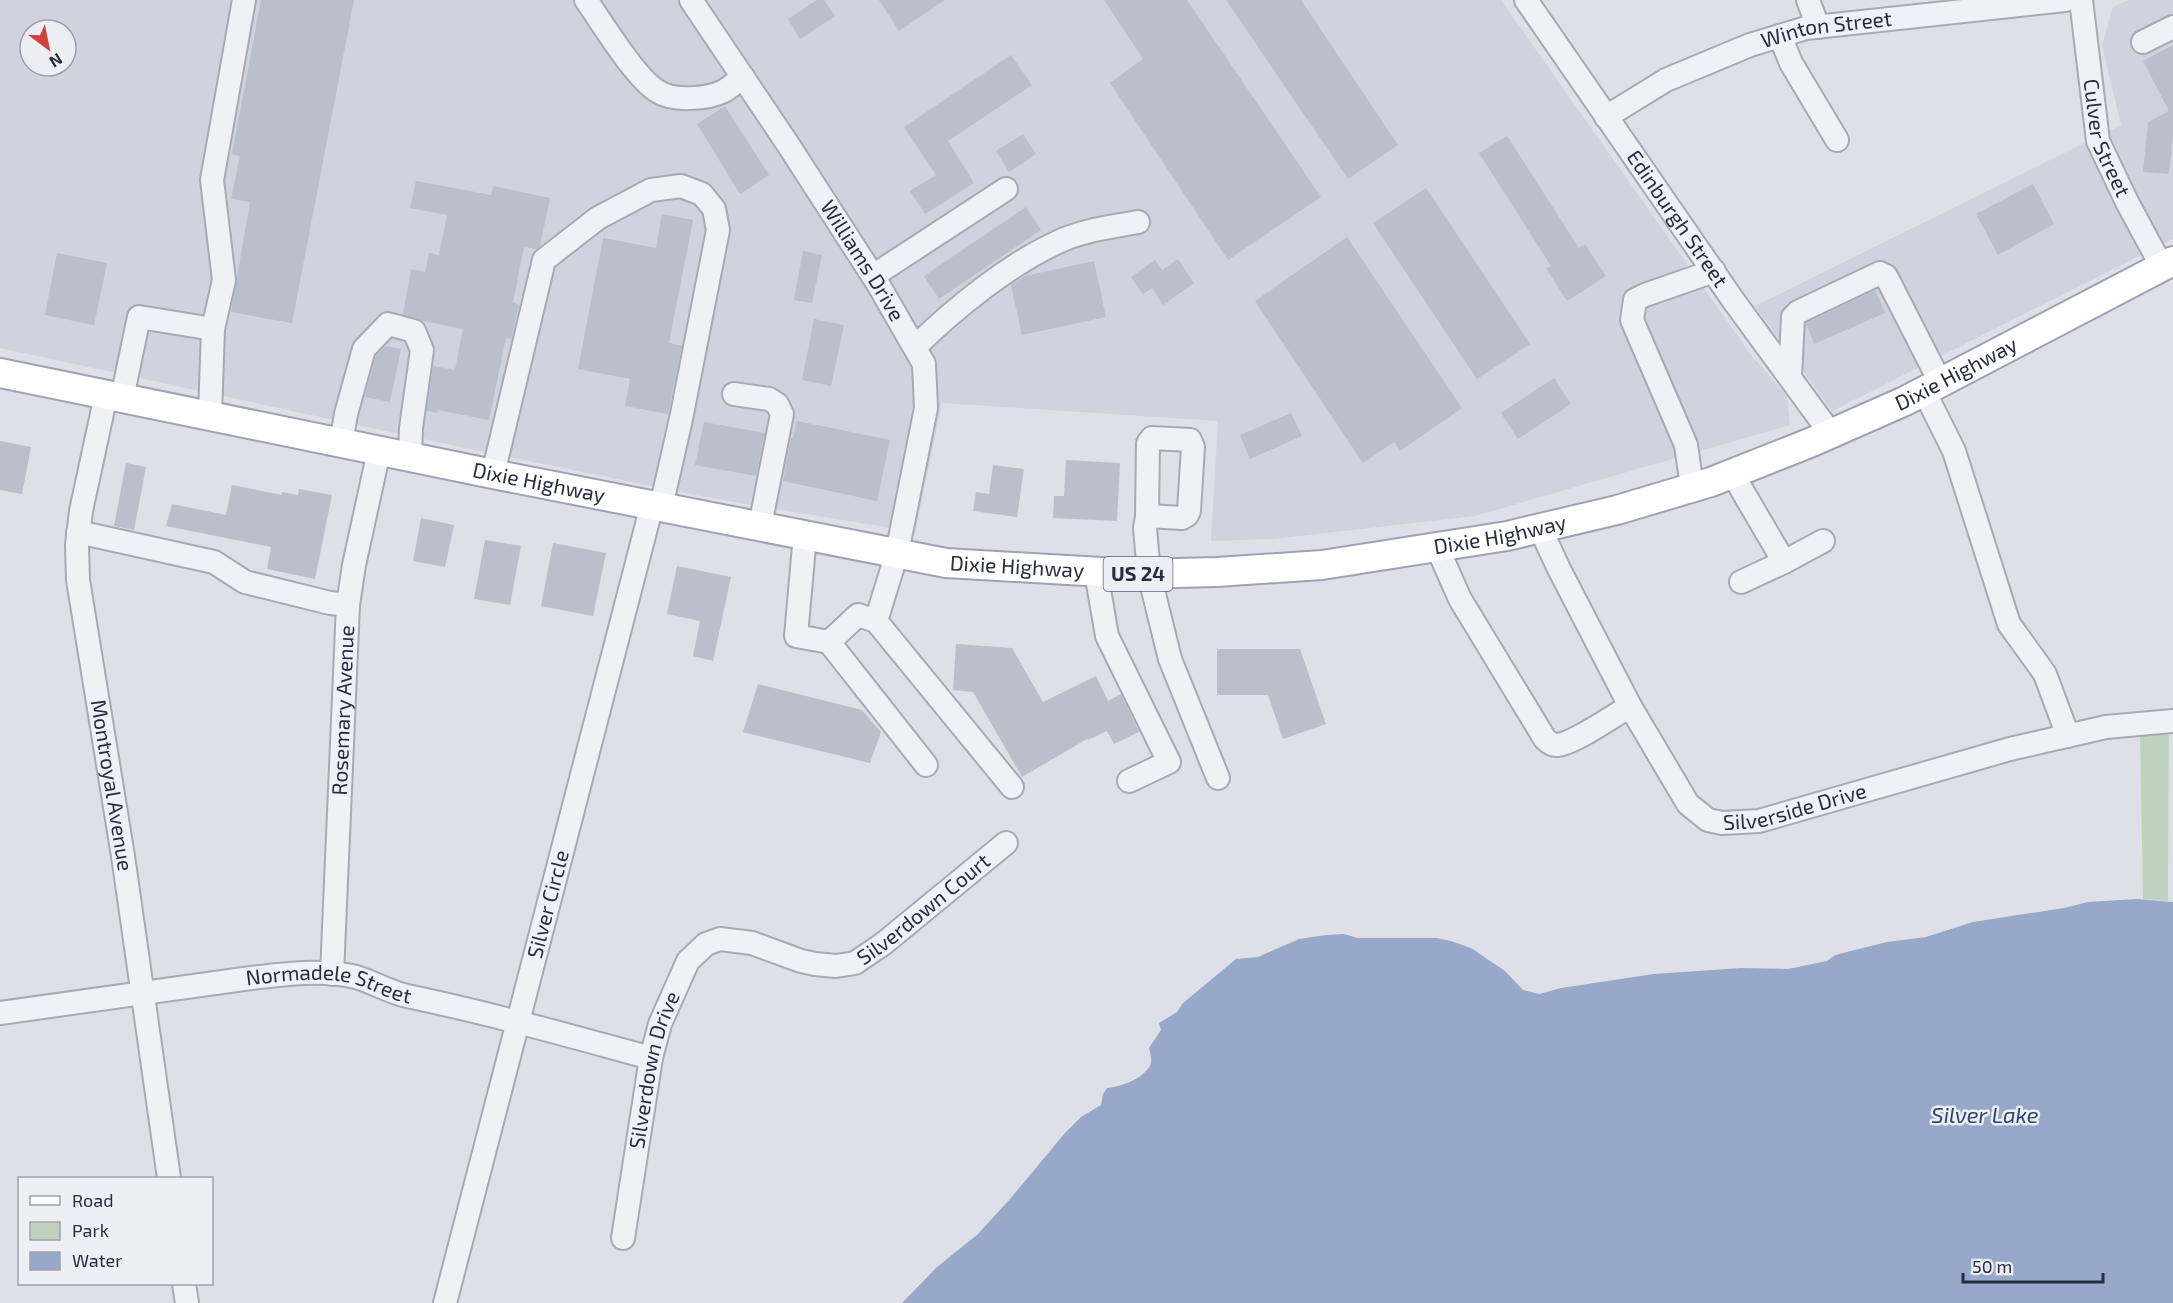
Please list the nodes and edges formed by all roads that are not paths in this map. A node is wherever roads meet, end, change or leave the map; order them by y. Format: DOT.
graph roads {
  1 [pos="244,0"];
  2 [pos="586,0"];
  3 [pos="691,0"];
  4 [pos="1526,0"];
  5 [pos="1808,0"];
  6 [pos="2065,0"];
  7 [pos="2081,0"];
  8 [pos="1818,27"];
  9 [pos="2173,27"];
  10 [pos="1780,36"];
  11 [pos="2143,42"];
  12 [pos="743,77"];
  13 [pos="1606,117"];
  14 [pos="1837,140"];
  15 [pos="1006,189"];
  16 [pos="1138,222"];
  17 [pos="2167,264"];
  18 [pos="1714,271"];
  19 [pos="873,276"];
  20 [pos="213,329"];
  21 [pos="915,347"];
  22 [pos="0,373"];
  23 [pos="1790,377"];
  24 [pos="1932,387"];
  25 [pos="734,394"];
  26 [pos="114,397"];
  27 [pos="210,416"];
  28 [pos="1831,434"];
  29 [pos="341,443"];
  30 [pos="379,450"];
  31 [pos="410,457"];
  32 [pos="1732,473"];
  33 [pos="493,474"];
  34 [pos="1692,488"];
  35 [pos="656,506"];
  36 [pos="1147,516"];
  37 [pos="760,526"];
  38 [pos="1540,528"];
  39 [pos="78,532"];
  40 [pos="805,535"];
  41 [pos="1823,541"];
  42 [pos="1437,547"];
  43 [pos="897,553"];
  44 [pos="1784,562"];
  45 [pos="1096,572"];
  46 [pos="1149,574"];
  47 [pos="1741,582"];
  48 [pos="348,605"];
  49 [pos="876,621"];
  50 [pos="829,642"];
  51 [pos="1630,706"];
  52 [pos="2173,721"];
  53 [pos="2068,736"];
  54 [pos="926,765"];
  55 [pos="1218,778"];
  56 [pos="1129,781"];
  57 [pos="1012,787"];
  58 [pos="1006,843"];
  59 [pos="734,941"];
  60 [pos="332,974"];
  61 [pos="142,993"];
  62 [pos="0,1014"];
  63 [pos="518,1022"];
  64 [pos="651,1058"];
  65 [pos="169,1177"];
  66 [pos="623,1238"];
  67 [pos="184,1285"];
  68 [pos="187,1303"];
  69 [pos="445,1303"];
  1 -- 20 [label="street"];
  2 -- 12 [label="street"];
  3 -- 12 [label="street, Williams Drive"];
  4 -- 13 [label="street, Edinburgh Street"];
  5 -- 8 [label="street"];
  6 -- 8 [label="street, Winton Street"];
  7 -- 17 [label="street, Culver Street"];
  8 -- 10 [label="street, Winton Street"];
  9 -- 11 [label="street"];
  10 -- 13 [label="street, Winton Street"];
  10 -- 14 [label="street"];
  12 -- 19 [label="street, Williams Drive"];
  13 -- 18 [label="street, Edinburgh Street"];
  15 -- 19 [label="street"];
  16 -- 21 [label="street"];
  17 -- 24 [label="main road, Dixie Highway / US 24"];
  18 -- 23 [label="street, Edinburgh Street"];
  18 -- 34 [label="street"];
  19 -- 21 [label="street, Williams Drive"];
  20 -- 26 [label="street, Montroyal Avenue"];
  20 -- 27 [label="street"];
  21 -- 43 [label="street, Williams Drive"];
  22 -- 26 [label="main road, Dixie Highway / US 24"];
  23 -- 24 [label="street"];
  23 -- 28 [label="street, Edinburgh Street"];
  24 -- 28 [label="main road, Dixie Highway / US 24"];
  24 -- 53 [label="street"];
  25 -- 37 [label="street"];
  26 -- 27 [label="main road, Dixie Highway / US 24"];
  26 -- 39 [label="street, Montroyal Avenue"];
  27 -- 29 [label="main road, Dixie Highway / US 24"];
  28 -- 32 [label="main road, Dixie Highway / US 24"];
  29 -- 30 [label="main road, Dixie Highway / US 24"];
  29 -- 31 [label="street"];
  30 -- 31 [label="main road, Dixie Highway / US 24"];
  30 -- 48 [label="street, Rosemary Avenue"];
  31 -- 33 [label="main road, Dixie Highway / US 24"];
  32 -- 34 [label="main road, Dixie Highway / US 24"];
  32 -- 44 [label="street"];
  33 -- 35 [label="main road, Dixie Highway / US 24"];
  33 -- 35 [label="street, Silver Circle"];
  34 -- 38 [label="main road, Dixie Highway / US 24"];
  35 -- 37 [label="main road, Dixie Highway / US 24"];
  35 -- 63 [label="street, Silver Circle"];
  36 -- 46 [label="street"];
  37 -- 40 [label="main road, Dixie Highway / US 24"];
  38 -- 42 [label="main road, Dixie Highway / US 24"];
  38 -- 51 [label="street, Silverside Drive"];
  39 -- 48 [label="street"];
  39 -- 61 [label="street, Montroyal Avenue"];
  40 -- 43 [label="main road, Dixie Highway / US 24"];
  40 -- 50 [label="street"];
  41 -- 44 [label="street"];
  42 -- 46 [label="main road, Dixie Highway / US 24"];
  42 -- 51 [label="street"];
  43 -- 45 [label="main road, Dixie Highway / US 24"];
  43 -- 49 [label="street, Williams Drive"];
  44 -- 47 [label="street"];
  45 -- 46 [label="main road, Dixie Highway / US 24"];
  45 -- 56 [label="street"];
  46 -- 55 [label="street"];
  48 -- 60 [label="street, Rosemary Avenue"];
  49 -- 50 [label="street"];
  49 -- 57 [label="street"];
  50 -- 54 [label="street"];
  51 -- 53 [label="street, Silverside Drive"];
  52 -- 53 [label="street, Silverside Drive"];
  58 -- 59 [label="street, Silverdown Court"];
  59 -- 64 [label="street, Silverdown Drive"];
  60 -- 61 [label="street, Normadele Street"];
  60 -- 63 [label="street, Normadele Street"];
  61 -- 62 [label="street, Normadele Street"];
  61 -- 65 [label="street, Montroyal Avenue"];
  63 -- 64 [label="street, Normadele Street"];
  63 -- 69 [label="street, Silver Circle"];
  64 -- 66 [label="street, Silverdown Drive"];
  67 -- 68 [label="street"];
}
